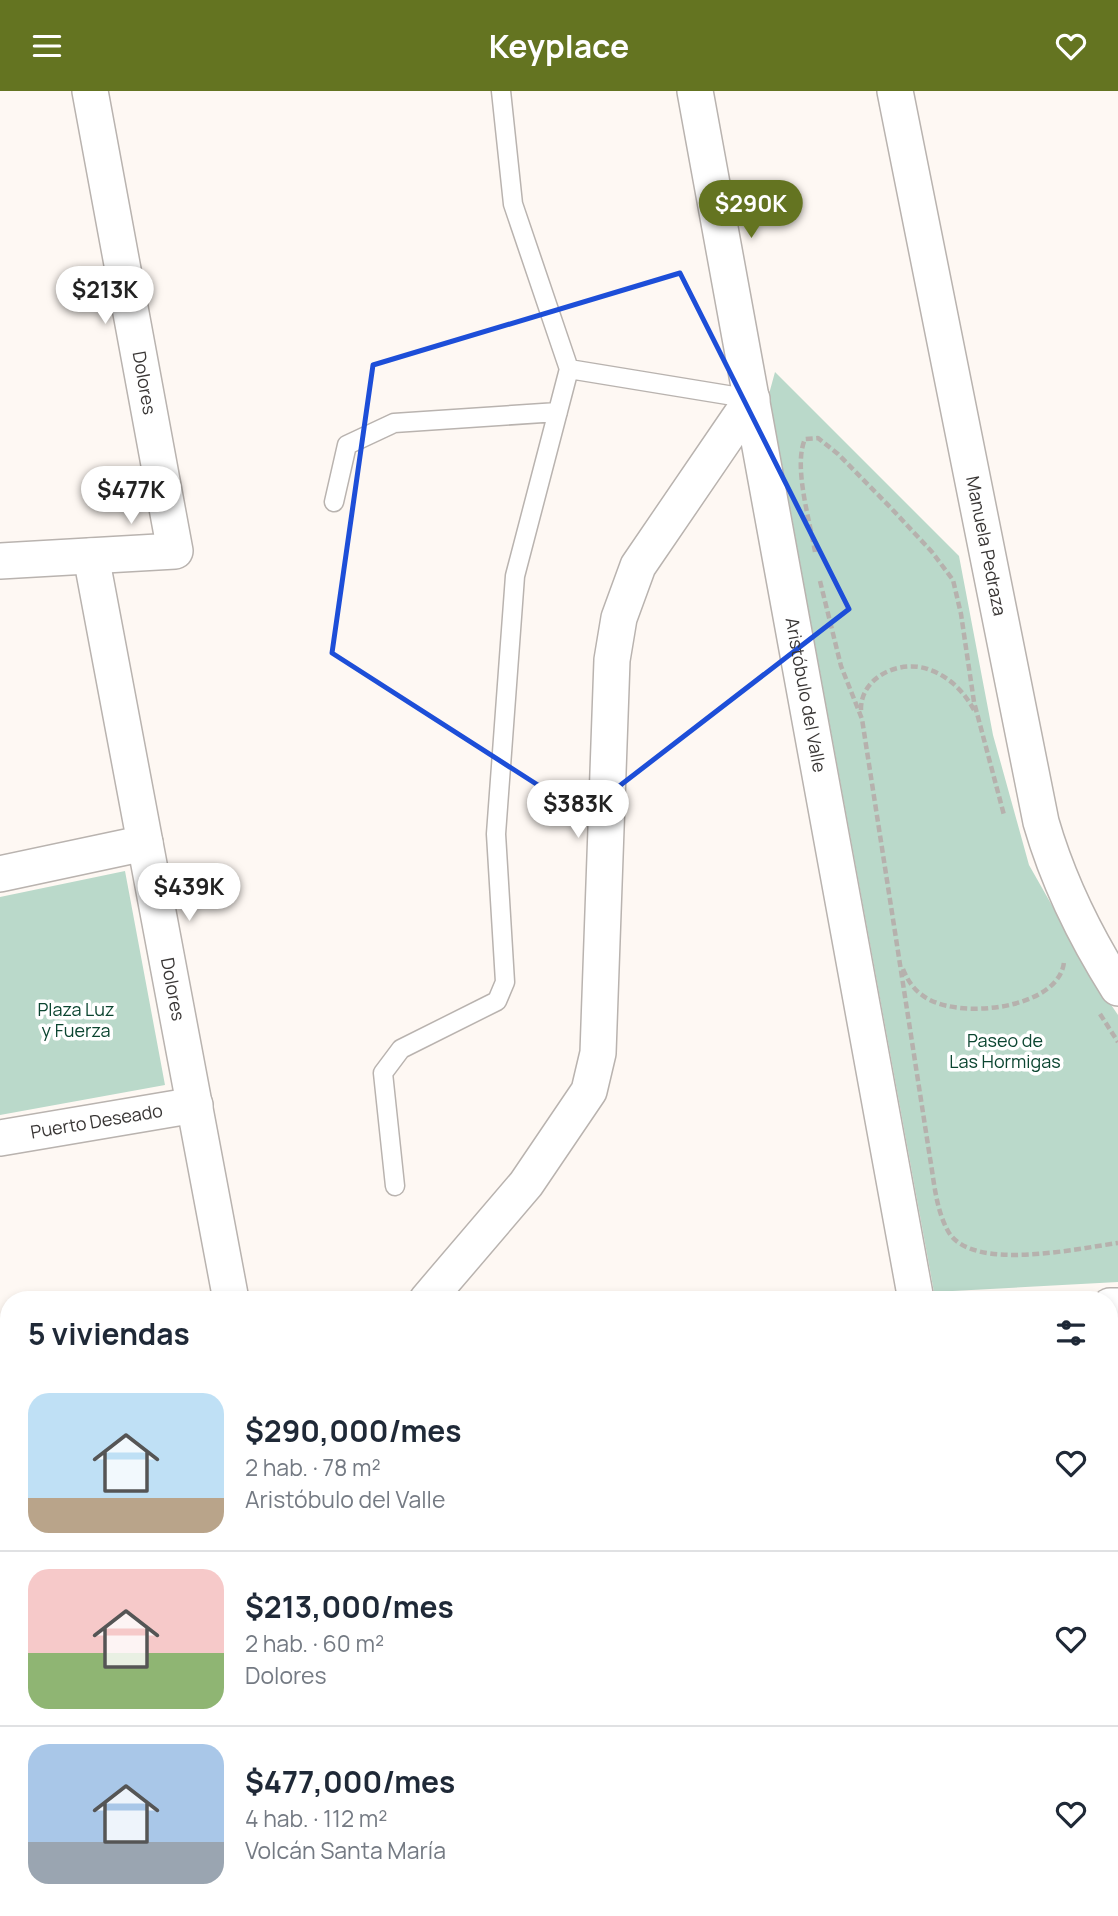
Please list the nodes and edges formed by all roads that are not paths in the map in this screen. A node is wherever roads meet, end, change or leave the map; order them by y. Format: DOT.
graph roads {
  1 [pos="90,91"];
  2 [pos="501,91"];
  3 [pos="695,91"];
  4 [pos="895,91"];
  5 [pos="569,369"];
  6 [pos="752,399"];
  7 [pos="558,412"];
  8 [pos="334,502"];
  9 [pos="91,556"];
  10 [pos="0,561"];
  11 [pos="145,843"];
  12 [pos="0,874"];
  13 [pos="1107,998"];
  14 [pos="195,1105"];
  15 [pos="0,1138"];
  16 [pos="395,1186"];
  17 [pos="229,1291"];
  18 [pos="435,1291"];
  19 [pos="914,1291"];
  1 -- 9 [label="street, Dolores"];
  2 -- 5 [label="lane"];
  3 -- 6 [label="street, Aristóbulo del Valle"];
  4 -- 13 [label="street, Manuela Pedraza"];
  5 -- 6 [label="lane"];
  5 -- 7 [label="lane"];
  6 -- 18 [label="street"];
  6 -- 19 [label="street, Aristóbulo del Valle"];
  7 -- 8 [label="lane"];
  7 -- 16 [label="lane"];
  9 -- 10 [label="street"];
  9 -- 11 [label="street, Dolores"];
  11 -- 12 [label="street"];
  11 -- 14 [label="street, Dolores"];
  14 -- 15 [label="street, Puerto Deseado"];
  14 -- 17 [label="street, Dolores"];
}
